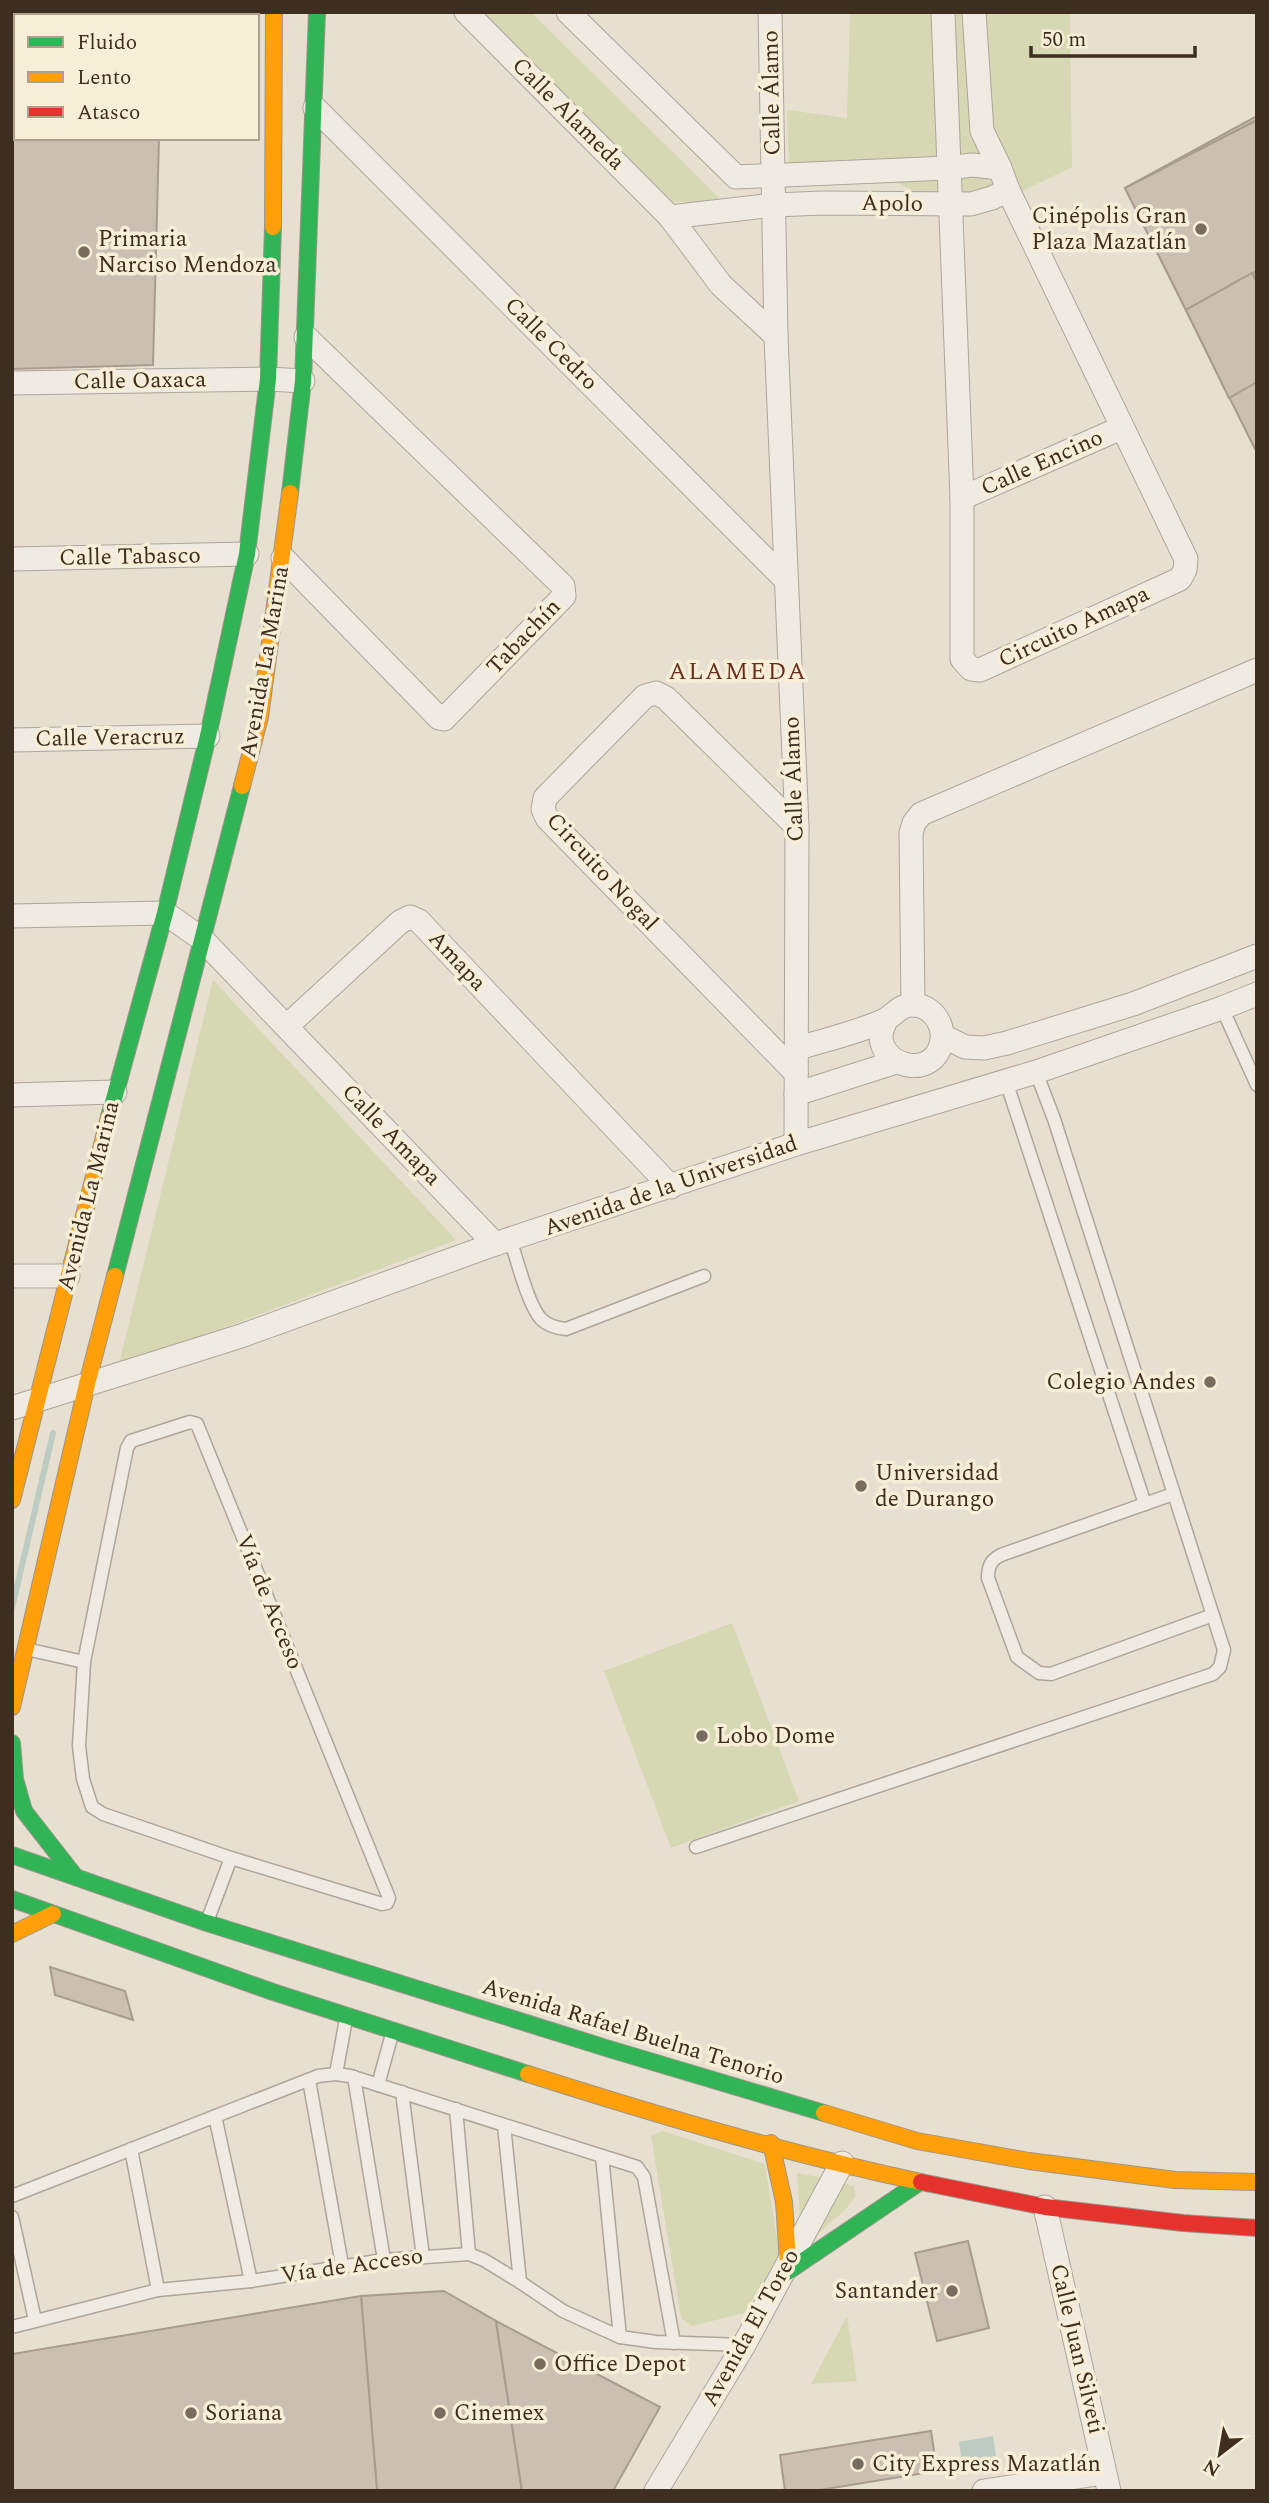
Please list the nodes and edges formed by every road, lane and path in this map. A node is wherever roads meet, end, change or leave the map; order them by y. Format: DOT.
graph roads {
  1 [pos="317,12"];
  2 [pos="466,12"];
  3 [pos="568,12"];
  4 [pos="770,12"];
  5 [pos="943,12"];
  6 [pos="974,12"];
  7 [pos="268,22"];
  8 [pos="316,108"];
  9 [pos="948,168"];
  10 [pos="774,174"];
  11 [pos="1004,179"];
  12 [pos="949,203"];
  13 [pos="774,205"];
  14 [pos="670,217"];
  15 [pos="776,336"];
  16 [pos="306,337"];
  17 [pos="268,379"];
  18 [pos="303,382"];
  19 [pos="12,383"];
  20 [pos="1121,428"];
  21 [pos="962,498"];
  22 [pos="247,554"];
  23 [pos="283,558"];
  24 [pos="12,559"];
  25 [pos="786,580"];
  26 [pos="1257,670"];
  27 [pos="208,736"];
  28 [pos="12,740"];
  29 [pos="797,827"];
  30 [pos="166,913"];
  31 [pos="12,916"];
  32 [pos="202,939"];
  33 [pos="1257,956"];
  34 [pos="1257,994"];
  35 [pos="913,1005"];
  36 [pos="1222,1008"];
  37 [pos="886,1020"];
  38 [pos="287,1026"];
  39 [pos="943,1036"];
  40 [pos="796,1049"];
  41 [pos="896,1062"];
  42 [pos="1254,1070"];
  43 [pos="1036,1072"];
  44 [pos="1006,1081"];
  45 [pos="796,1084"];
  46 [pos="1257,1084"];
  47 [pos="115,1092"];
  48 [pos="12,1095"];
  49 [pos="796,1144"];
  50 [pos="671,1187"];
  51 [pos="503,1241"];
  52 [pos="12,1276"];
  53 [pos="68,1276"];
  54 [pos="704,1276"];
  55 [pos="88,1384"];
  56 [pos="37,1399"];
  57 [pos="12,1408"];
  58 [pos="1173,1494"];
  59 [pos="12,1500"];
  60 [pos="1145,1504"];
  61 [pos="1213,1615"];
  62 [pos="26,1649"];
  63 [pos="84,1662"];
  64 [pos="12,1707"];
  65 [pos="12,1743"];
  66 [pos="696,1847"];
  67 [pos="12,1855"];
  68 [pos="230,1858"];
  69 [pos="74,1875"];
  70 [pos="12,1899"];
  71 [pos="53,1914"];
  72 [pos="207,1923"];
  73 [pos="12,1934"];
  74 [pos="346,2015"];
  75 [pos="393,2031"];
  76 [pos="335,2074"];
  77 [pos="354,2077"];
  78 [pos="309,2080"];
  79 [pos="379,2085"];
  80 [pos="402,2092"];
  81 [pos="456,2109"];
  82 [pos="215,2116"];
  83 [pos="504,2125"];
  84 [pos="771,2143"];
  85 [pos="850,2145"];
  86 [pos="131,2149"];
  87 [pos="602,2156"];
  88 [pos="920,2182"];
  89 [pos="1257,2182"];
  90 [pos="12,2196"];
  91 [pos="1045,2207"];
  92 [pos="12,2217"];
  93 [pos="1257,2228"];
  94 [pos="469,2254"];
  95 [pos="424,2257"];
  96 [pos="384,2260"];
  97 [pos="342,2265"];
  98 [pos="785,2269"];
  99 [pos="251,2281"];
  100 [pos="520,2282"];
  101 [pos="158,2290"];
  102 [pos="35,2320"];
  103 [pos="12,2327"];
  104 [pos="620,2337"];
  105 [pos="674,2343"];
  106 [pos="744,2345"];
  107 [pos="1107,2482"];
  108 [pos="656,2491"];
  109 [pos="984,2491"];
  1 -- 8 [label="main road, Avenida La Marina"];
  2 -- 14 [label="street, Calle Alameda"];
  3 -- 10 [label="street, Apolo"];
  4 -- 10 [label="street, Calle Álamo"];
  5 -- 9 [label="street, Circuito Amapa"];
  6 -- 11 [label="street, Circuito Amapa"];
  7 -- 17 [label="main road, Avenida La Marina"];
  8 -- 16 [label="main road, Avenida La Marina"];
  8 -- 25 [label="street, Calle Cedro"];
  9 -- 10 [label="street, Apolo"];
  9 -- 11 [label="street, Apolo"];
  9 -- 12 [label="street, Circuito Amapa"];
  10 -- 13 [label="street, Calle Álamo"];
  11 -- 12 [label="street, Apolo"];
  11 -- 20 [label="street, Circuito Amapa"];
  12 -- 13 [label="street, Apolo"];
  12 -- 21 [label="street, Circuito Amapa"];
  13 -- 14 [label="street, Apolo"];
  13 -- 15 [label="street, Calle Álamo"];
  14 -- 15 [label="street, Calle Alameda"];
  15 -- 25 [label="street, Calle Álamo"];
  16 -- 18 [label="main road, Avenida La Marina"];
  16 -- 23 [label="street, Tabachín"];
  17 -- 18 [label="street"];
  17 -- 19 [label="street, Calle Oaxaca"];
  17 -- 22 [label="main road, Avenida La Marina"];
  18 -- 23 [label="main road, Avenida La Marina"];
  20 -- 21 [label="street, Calle Encino"];
  20 -- 21 [label="street, Circuito Amapa"];
  22 -- 24 [label="street, Calle Tabasco"];
  22 -- 27 [label="main road, Avenida La Marina"];
  23 -- 32 [label="main road, Avenida La Marina"];
  25 -- 29 [label="street, Calle Álamo"];
  26 -- 35 [label="street"];
  27 -- 28 [label="street, Calle Veracruz"];
  27 -- 30 [label="main road, Avenida La Marina"];
  29 -- 40 [label="street, Calle Álamo"];
  29 -- 45 [label="street, Circuito Nogal"];
  30 -- 31 [label="street"];
  30 -- 32 [label="street"];
  30 -- 47 [label="main road, Avenida La Marina"];
  32 -- 38 [label="street"];
  32 -- 55 [label="main road, Avenida La Marina"];
  33 -- 39 [label="street"];
  34 -- 36 [label="street, Avenida de la Universidad"];
  35 -- 37 [label="street"];
  35 -- 39 [label="street"];
  36 -- 42 [label="lane"];
  36 -- 43 [label="street, Avenida de la Universidad"];
  37 -- 40 [label="street"];
  37 -- 41 [label="street"];
  38 -- 50 [label="street, Amapa"];
  38 -- 51 [label="street, Calle Amapa"];
  39 -- 41 [label="street"];
  40 -- 45 [label="street, Calle Álamo"];
  41 -- 45 [label="street"];
  42 -- 46 [label="lane"];
  43 -- 44 [label="street, Avenida de la Universidad"];
  43 -- 58 [label="lane"];
  44 -- 49 [label="street, Avenida de la Universidad"];
  44 -- 60 [label="lane"];
  45 -- 49 [label="street, Calle Álamo"];
  47 -- 48 [label="street"];
  47 -- 53 [label="main road, Avenida La Marina"];
  49 -- 50 [label="street, Avenida de la Universidad"];
  50 -- 51 [label="street, Avenida de la Universidad"];
  51 -- 54 [label="lane"];
  51 -- 55 [label="street, Avenida de la Universidad"];
  52 -- 53 [label="street"];
  53 -- 56 [label="main road, Avenida La Marina"];
  55 -- 56 [label="street"];
  55 -- 62 [label="main road, Avenida La Marina"];
  56 -- 57 [label="street"];
  56 -- 59 [label="main road, Avenida La Marina"];
  58 -- 60 [label="lane"];
  58 -- 61 [label="lane"];
  60 -- 61 [label="lane"];
  61 -- 66 [label="lane"];
  62 -- 63 [label="lane"];
  62 -- 64 [label="main road, Avenida La Marina"];
  63 -- 68 [label="lane, Vía de Acceso"];
  63 -- 68 [label="lane, Vía de Acceso"];
  65 -- 69 [label="main road"];
  67 -- 69 [label="main road, Avenida Rafael Buelna Tenorio"];
  68 -- 72 [label="lane"];
  69 -- 72 [label="main road, Avenida Rafael Buelna Tenorio"];
  70 -- 71 [label="main road, Avenida Rafael Buelna Tenorio"];
  71 -- 73 [label="main road"];
  71 -- 74 [label="main road, Avenida Rafael Buelna Tenorio"];
  72 -- 85 [label="main road, Avenida Rafael Buelna Tenorio"];
  74 -- 75 [label="main road, Avenida Rafael Buelna Tenorio"];
  74 -- 76 [label="lane"];
  75 -- 79 [label="lane"];
  75 -- 84 [label="main road, Avenida Rafael Buelna Tenorio"];
  76 -- 77 [label="lane"];
  76 -- 78 [label="lane"];
  77 -- 79 [label="lane"];
  77 -- 96 [label="lane"];
  78 -- 82 [label="lane"];
  78 -- 97 [label="lane"];
  79 -- 80 [label="lane"];
  80 -- 81 [label="lane"];
  80 -- 95 [label="lane"];
  81 -- 83 [label="lane"];
  81 -- 94 [label="lane"];
  82 -- 86 [label="lane"];
  82 -- 99 [label="lane"];
  83 -- 87 [label="lane"];
  83 -- 100 [label="lane"];
  84 -- 85 [label="main road, Avenida Rafael Buelna Tenorio"];
  84 -- 98 [label="main road"];
  85 -- 88 [label="main road, Avenida Rafael Buelna Tenorio"];
  85 -- 89 [label="main road, Avenida Rafael Buelna Tenorio"];
  85 -- 98 [label="street, Avenida El Toreo"];
  86 -- 90 [label="lane"];
  86 -- 101 [label="lane"];
  87 -- 104 [label="lane"];
  87 -- 105 [label="lane"];
  88 -- 91 [label="main road, Avenida Rafael Buelna Tenorio"];
  88 -- 98 [label="main road"];
  91 -- 93 [label="main road, Avenida Rafael Buelna Tenorio"];
  91 -- 107 [label="street, Calle Juan Silveti"];
  92 -- 102 [label="lane"];
  94 -- 95 [label="lane, Vía de Acceso"];
  94 -- 100 [label="lane"];
  95 -- 96 [label="lane, Vía de Acceso"];
  96 -- 97 [label="lane, Vía de Acceso"];
  97 -- 99 [label="lane, Vía de Acceso"];
  98 -- 106 [label="street, Avenida El Toreo"];
  99 -- 101 [label="lane, Vía de Acceso"];
  100 -- 104 [label="lane"];
  101 -- 102 [label="lane, Vía de Acceso"];
  102 -- 103 [label="lane, Vía de Acceso"];
  104 -- 105 [label="lane"];
  105 -- 106 [label="lane"];
  106 -- 108 [label="street, Avenida El Toreo"];
  107 -- 109 [label="street"];
}
